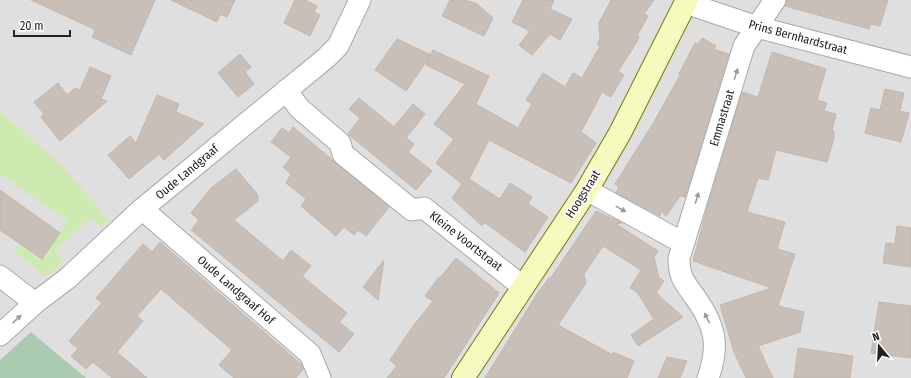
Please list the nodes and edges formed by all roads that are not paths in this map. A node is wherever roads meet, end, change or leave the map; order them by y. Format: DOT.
graph roads {
  1 [pos="360,0"];
  2 [pos="775,0"];
  3 [pos="687,1"];
  4 [pos="757,27"];
  5 [pos="911,67"];
  6 [pos="286,90"];
  7 [pos="587,190"];
  8 [pos="142,209"];
  9 [pos="683,243"];
  10 [pos="0,276"];
  11 [pos="523,287"];
  12 [pos="35,302"];
  13 [pos="0,335"];
  14 [pos="320,378"];
  15 [pos="463,378"];
  16 [pos="708,378"];
  1 -- 6 [label="street, Oude Landgraaf"];
  2 -- 4 [label="street, Emmastraat"];
  3 -- 4 [label="street, Prins Bernhardstraat"];
  3 -- 7 [label="main road, Hoogstraat"];
  4 -- 5 [label="street, Prins Bernhardstraat"];
  9 -- 4 [label="street, Emmastraat, one-way"];
  6 -- 8 [label="street, Oude Landgraaf"];
  6 -- 11 [label="street, Kleine Voortstraat"];
  7 -- 9 [label="street, one-way"];
  7 -- 11 [label="main road, Hoogstraat"];
  8 -- 12 [label="street, Oude Landgraaf"];
  8 -- 14 [label="street, Oude Landgraaf Hof"];
  16 -- 9 [label="street, Emmastraat, one-way"];
  10 -- 12 [label="street"];
  11 -- 15 [label="main road, Hoogstraat"];
  13 -- 12 [label="street, Oude Landgraaf, one-way"];
}
